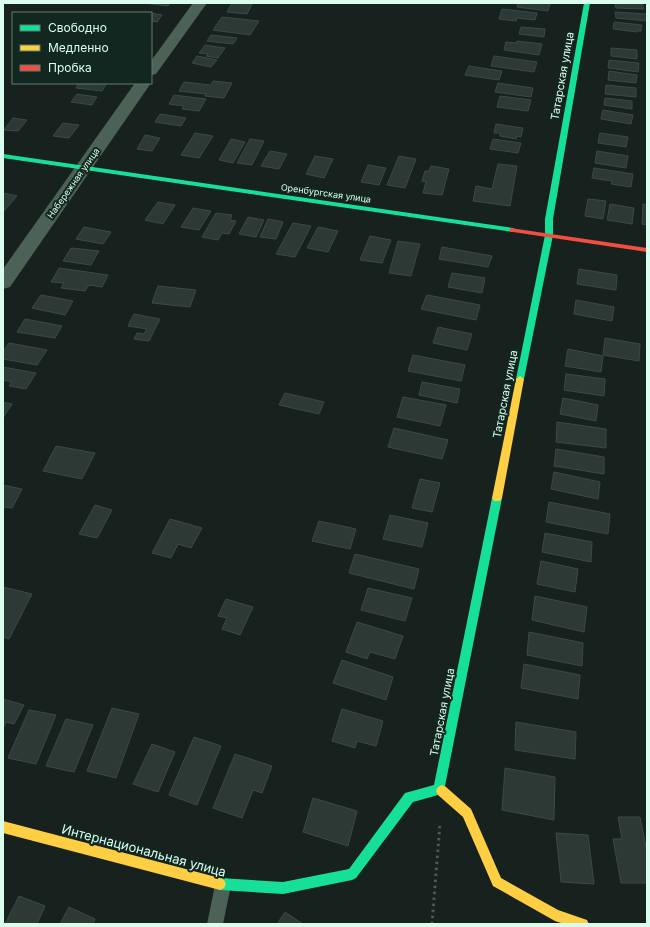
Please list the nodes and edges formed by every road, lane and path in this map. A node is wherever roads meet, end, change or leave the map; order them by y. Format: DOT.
graph roads {
  1 [pos="200,3"];
  2 [pos="587,3"];
  3 [pos="152,70"];
  4 [pos="142,84"];
  5 [pos="3,156"];
  6 [pos="84,168"];
  7 [pos="549,236"];
  8 [pos="647,250"];
  9 [pos="3,283"];
  10 [pos="439,789"];
  11 [pos="3,827"];
  12 [pos="223,886"];
  13 [pos="215,924"];
  14 [pos="432,924"];
  15 [pos="583,924"];
  1 -- 3 [label="street"];
  2 -- 7 [label="street, Татарская улица"];
  4 -- 6 [label="street, Набережная улица"];
  5 -- 6 [label="street, Оренбургская улица"];
  6 -- 7 [label="street, Оренбургская улица"];
  6 -- 9 [label="street, Набережная улица"];
  7 -- 8 [label="street, Оренбургская улица"];
  7 -- 10 [label="street, Татарская улица"];
  10 -- 12 [label="street, Интернациональная улица"];
  10 -- 14 [label="path"];
  10 -- 15 [label="street"];
  11 -- 12 [label="street, Интернациональная улица"];
  12 -- 13 [label="lane"];
}
